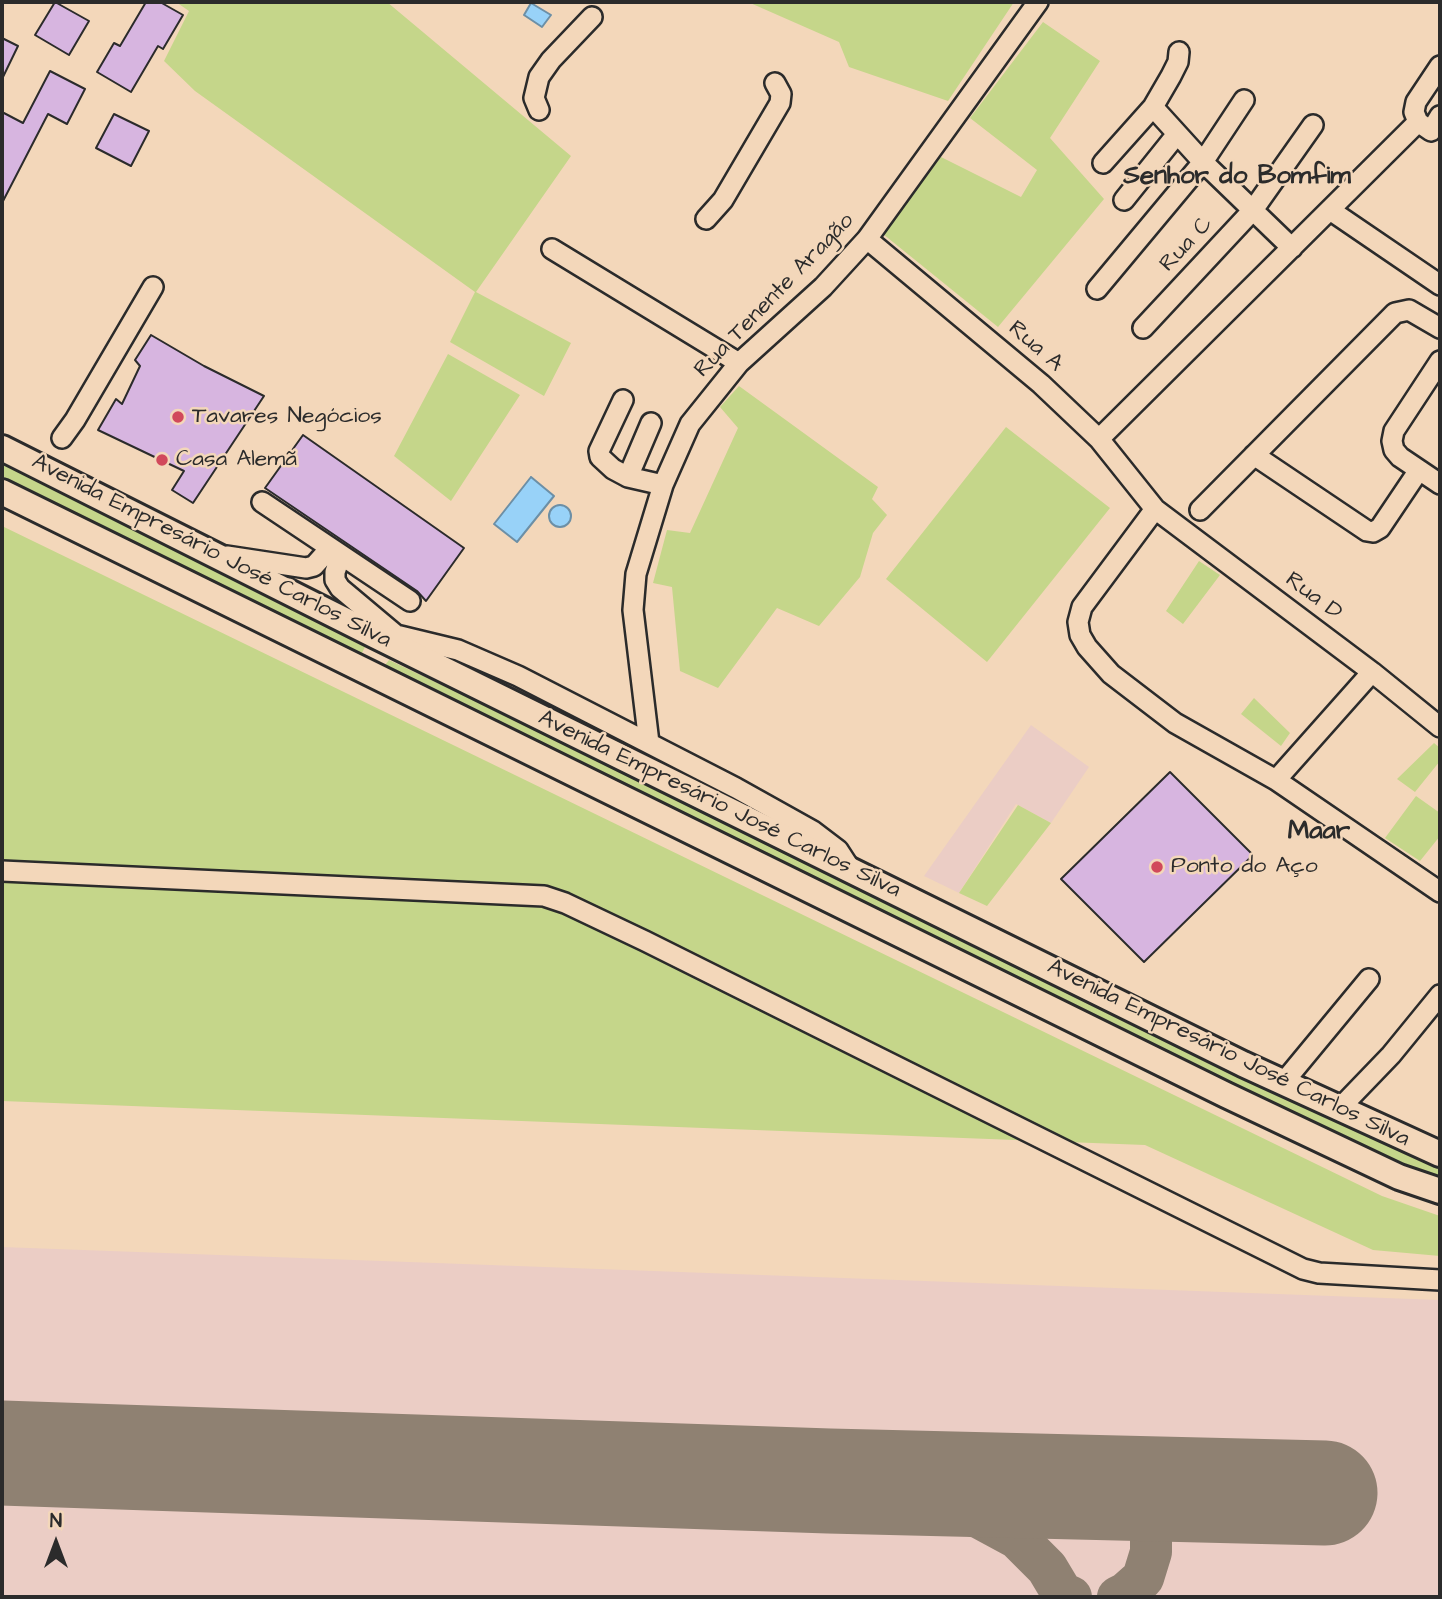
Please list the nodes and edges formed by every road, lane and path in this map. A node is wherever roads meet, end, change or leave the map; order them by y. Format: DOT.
graph roads {
  1 [pos="1038,2"];
  2 [pos="592,17"];
  3 [pos="1179,52"];
  4 [pos="1440,66"];
  5 [pos="775,83"];
  6 [pos="1244,100"];
  7 [pos="1153,107"];
  8 [pos="539,110"];
  9 [pos="1313,125"];
  10 [pos="1432,126"];
  11 [pos="1177,134"];
  12 [pos="1203,162"];
  13 [pos="1103,163"];
  14 [pos="1124,200"];
  15 [pos="1330,210"];
  16 [pos="1253,211"];
  17 [pos="706,219"];
  18 [pos="867,239"];
  19 [pos="1292,248"];
  20 [pos="552,249"];
  21 [pos="1440,285"];
  22 [pos="153,286"];
  23 [pos="1097,289"];
  24 [pos="1143,328"];
  25 [pos="1440,328"];
  26 [pos="1440,361"];
  27 [pos="739,363"];
  28 [pos="623,400"];
  29 [pos="651,423"];
  30 [pos="62,438"];
  31 [pos="1099,439"];
  32 [pos="2,448"];
  33 [pos="1254,455"];
  34 [pos="1419,470"];
  35 [pos="628,477"];
  36 [pos="1440,484"];
  37 [pos="663,485"];
  38 [pos="2,492"];
  39 [pos="262,502"];
  40 [pos="1155,509"];
  41 [pos="1200,510"];
  42 [pos="336,551"];
  43 [pos="212,553"];
  44 [pos="410,601"];
  45 [pos="387,637"];
  46 [pos="366,671"];
  47 [pos="1372,672"];
  48 [pos="563,699"];
  49 [pos="551,722"];
  50 [pos="1440,727"];
  51 [pos="649,743"];
  52 [pos="1276,780"];
  53 [pos="851,870"];
  54 [pos="2,871"];
  55 [pos="1440,892"];
  56 [pos="1368,979"];
  57 [pos="1440,995"];
  58 [pos="1283,1083"];
  59 [pos="1340,1108"];
  60 [pos="1440,1154"];
  61 [pos="1440,1191"];
  62 [pos="1440,1280"];
  1 -- 18 [label="street, Rua Tenente Aragão"];
  2 -- 8 [label="street"];
  3 -- 7 [label="street"];
  4 -- 10 [label="street"];
  5 -- 17 [label="street"];
  6 -- 12 [label="street"];
  7 -- 11 [label="street"];
  7 -- 13 [label="street"];
  9 -- 16 [label="street, Rua C"];
  10 -- 15 [label="street"];
  11 -- 12 [label="street"];
  11 -- 14 [label="street"];
  12 -- 16 [label="street"];
  12 -- 23 [label="street"];
  15 -- 19 [label="street"];
  15 -- 21 [label="street"];
  16 -- 19 [label="street"];
  16 -- 24 [label="street, Rua C"];
  18 -- 27 [label="street, Rua Tenente Aragão"];
  18 -- 31 [label="street, Rua A"];
  19 -- 31 [label="street"];
  20 -- 27 [label="street"];
  22 -- 30 [label="street"];
  25 -- 33 [label="street"];
  26 -- 34 [label="street"];
  27 -- 37 [label="street, Rua Tenente Aragão"];
  28 -- 35 [label="street"];
  29 -- 35 [label="street"];
  31 -- 40 [label="street, Rua A"];
  32 -- 43 [label="main road, Avenida Empresário José Carlos Silva"];
  33 -- 34 [label="street"];
  33 -- 41 [label="street"];
  34 -- 36 [label="street"];
  35 -- 37 [label="street"];
  37 -- 51 [label="street, Rua Tenente Aragão"];
  38 -- 46 [label="main road, Avenida Empresário José Carlos Silva"];
  39 -- 42 [label="street"];
  40 -- 47 [label="street, Rua D"];
  40 -- 52 [label="street"];
  42 -- 43 [label="street"];
  42 -- 44 [label="street"];
  42 -- 45 [label="street"];
  43 -- 45 [label="main road, Avenida Empresário José Carlos Silva"];
  45 -- 46 [label="main road"];
  45 -- 48 [label="street"];
  45 -- 49 [label="main road, Avenida Empresário José Carlos Silva"];
  46 -- 61 [label="main road, Avenida Empresário José Carlos Silva"];
  47 -- 50 [label="street, Rua D"];
  47 -- 52 [label="street"];
  48 -- 49 [label="street"];
  48 -- 51 [label="street"];
  49 -- 53 [label="main road, Avenida Empresário José Carlos Silva"];
  51 -- 53 [label="street"];
  52 -- 55 [label="street"];
  53 -- 58 [label="main road, Avenida Empresário José Carlos Silva"];
  54 -- 62 [label="street"];
  56 -- 58 [label="street"];
  57 -- 59 [label="street"];
  58 -- 59 [label="main road, Avenida Empresário José Carlos Silva"];
  59 -- 60 [label="main road, Avenida Empresário José Carlos Silva"];
}
